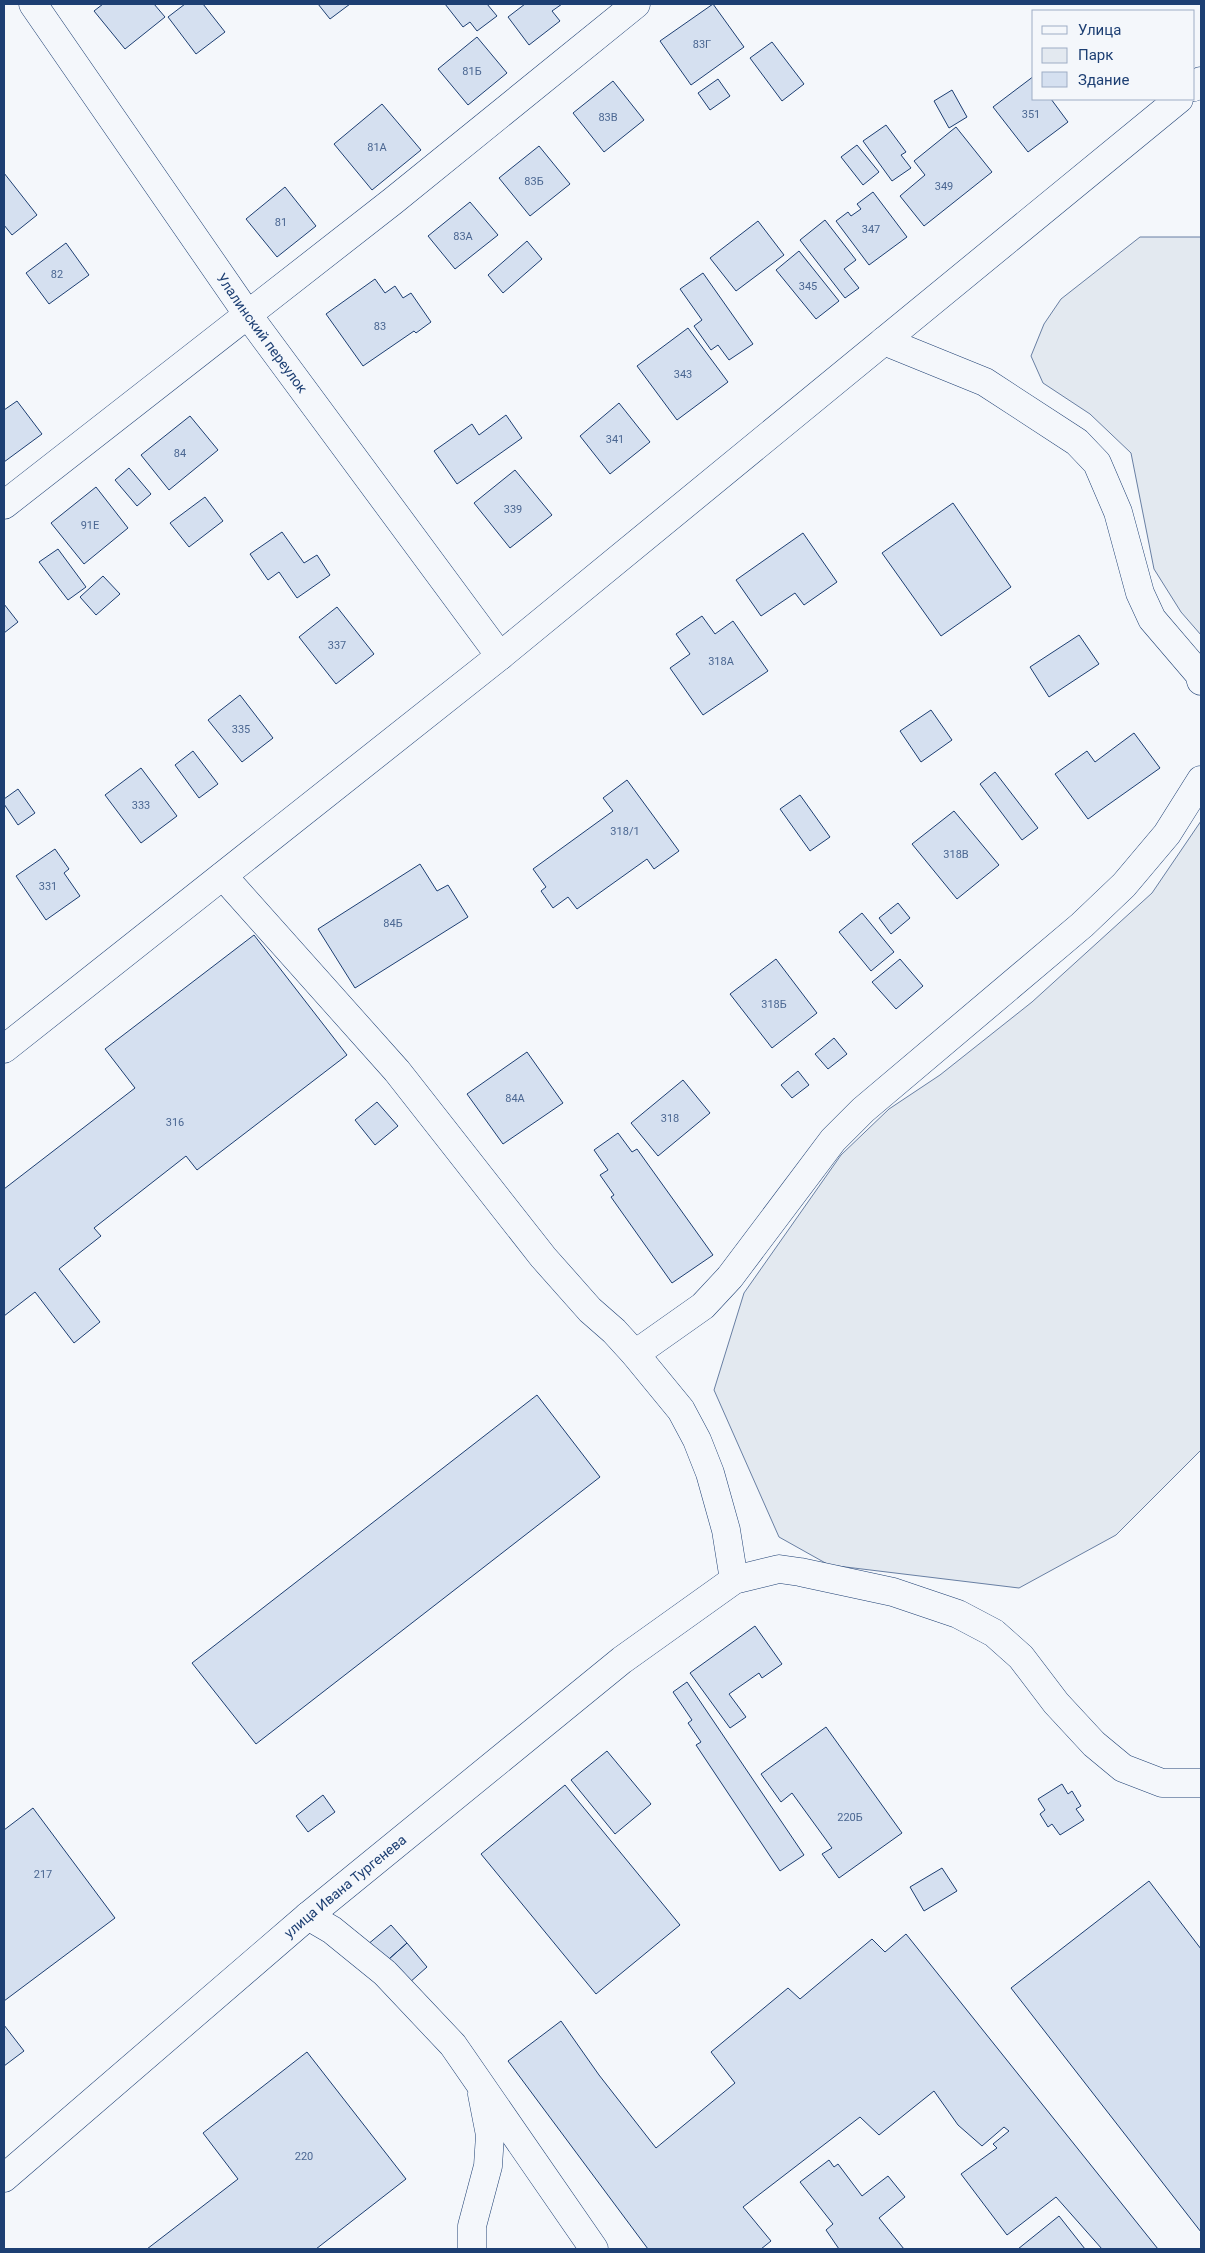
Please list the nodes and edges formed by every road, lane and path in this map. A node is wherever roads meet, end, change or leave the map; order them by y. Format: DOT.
graph roads {
  1 [pos="33,4"];
  2 [pos="636,4"];
  3 [pos="1178,100"];
  4 [pos="248,314"];
  5 [pos="884,341"];
  6 [pos="4,505"];
  7 [pos="500,656"];
  8 [pos="1201,681"];
  9 [pos="1201,780"];
  10 [pos="223,876"];
  11 [pos="4,1049"];
  12 [pos="635,1354"];
  13 [pos="734,1580"];
  14 [pos="1201,1783"];
  15 [pos="308,1916"];
  16 [pos="480,2082"];
  17 [pos="4,2178"];
  18 [pos="472,2249"];
  19 [pos="594,2249"];
  1 -- 4 [label="street, Улалинский переулок"];
  2 -- 4 [label="street"];
  3 -- 5 [label="street"];
  4 -- 6 [label="street"];
  4 -- 7 [label="street, Улалинский переулок"];
  5 -- 7 [label="street"];
  5 -- 8 [label="street"];
  7 -- 10 [label="street"];
  9 -- 12 [label="street"];
  10 -- 11 [label="street"];
  10 -- 12 [label="street"];
  12 -- 13 [label="street"];
  13 -- 14 [label="street"];
  13 -- 15 [label="street, улица Ивана Тургенева"];
  15 -- 16 [label="street"];
  15 -- 17 [label="street, улица Ивана Тургенева"];
  16 -- 18 [label="street"];
  16 -- 19 [label="street"];
}
